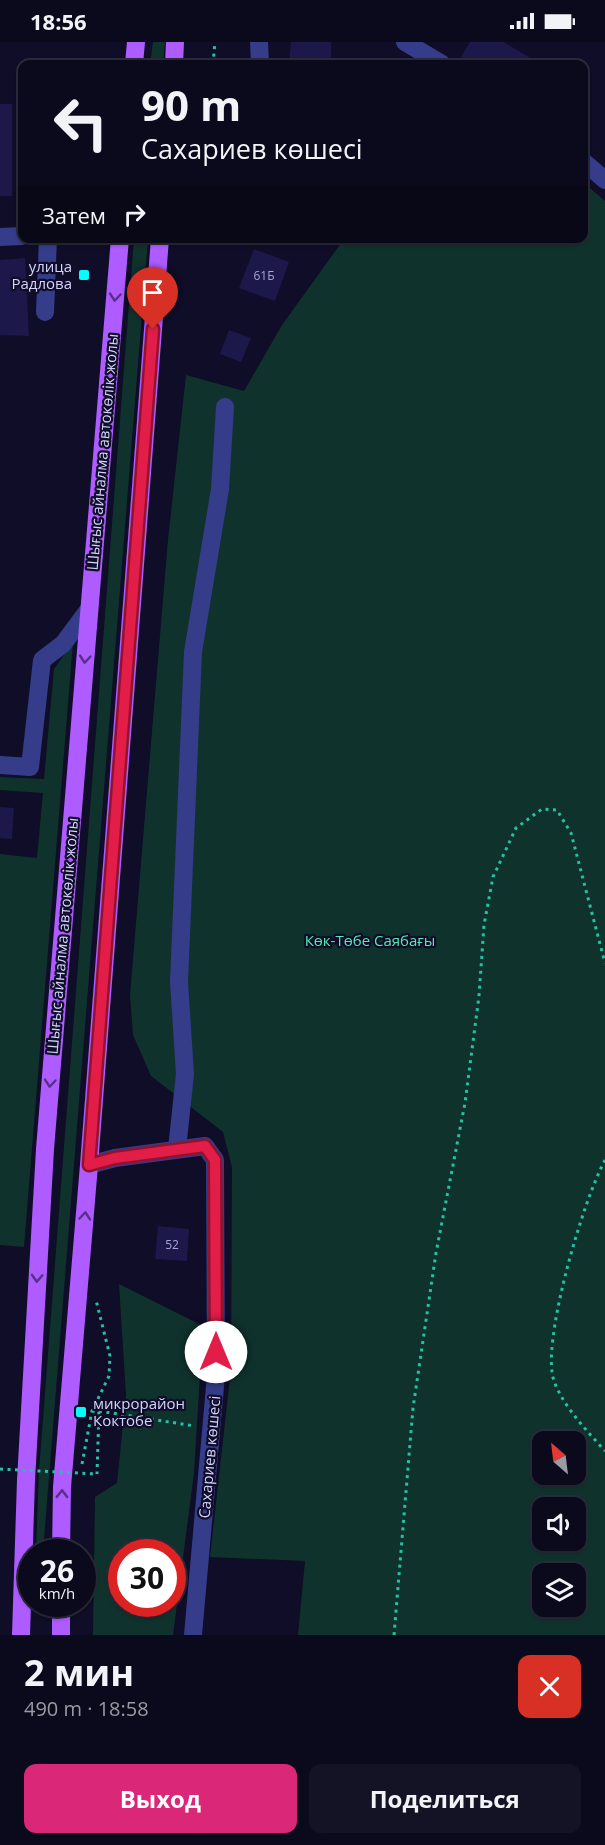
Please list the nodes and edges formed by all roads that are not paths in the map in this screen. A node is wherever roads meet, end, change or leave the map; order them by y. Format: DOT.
graph roads {
  1 [pos="136,42"];
  2 [pos="175,42"];
  3 [pos="259,42"];
  4 [pos="405,42"];
  5 [pos="134,60"];
  6 [pos="174,60"];
  7 [pos="260,60"];
  8 [pos="435,60"];
  9 [pos="588,165"];
  10 [pos="605,180"];
  11 [pos="18,236"];
  12 [pos="0,237"];
  13 [pos="48,243"];
  14 [pos="120,243"];
  15 [pos="160,243"];
  16 [pos="45,312"];
  17 [pos="225,407"];
  18 [pos="89,609"];
  19 [pos="0,765"];
  20 [pos="177,1149"];
  21 [pos="89,1165"];
  22 [pos="61,1539"];
  23 [pos="61,1617"];
  24 [pos="21,1635"];
  25 [pos="61,1635"];
  26 [pos="193,1635"];
  1 -- 5 [label="main road"];
  2 -- 6 [label="main road"];
  3 -- 7 [label="street"];
  4 -- 8 [label="street"];
  9 -- 10 [label="street"];
  11 -- 12 [label="street"];
  13 -- 16 [label="street"];
  14 -- 18 [label="main road, Шығыс айналма автокөлік жолы, one-way"];
  15 -- 21 [label="main road"];
  17 -- 20 [label="street"];
  18 -- 19 [label="street"];
  18 -- 24 [label="main road, Шығыс айналма автокөлік жолы, one-way"];
  20 -- 21 [label="street, Сахариев көшесі"];
  20 -- 26 [label="street, Сахариев көшесі"];
  22 -- 21 [label="main road, one-way"];
  23 -- 25 [label="main road"];
}
